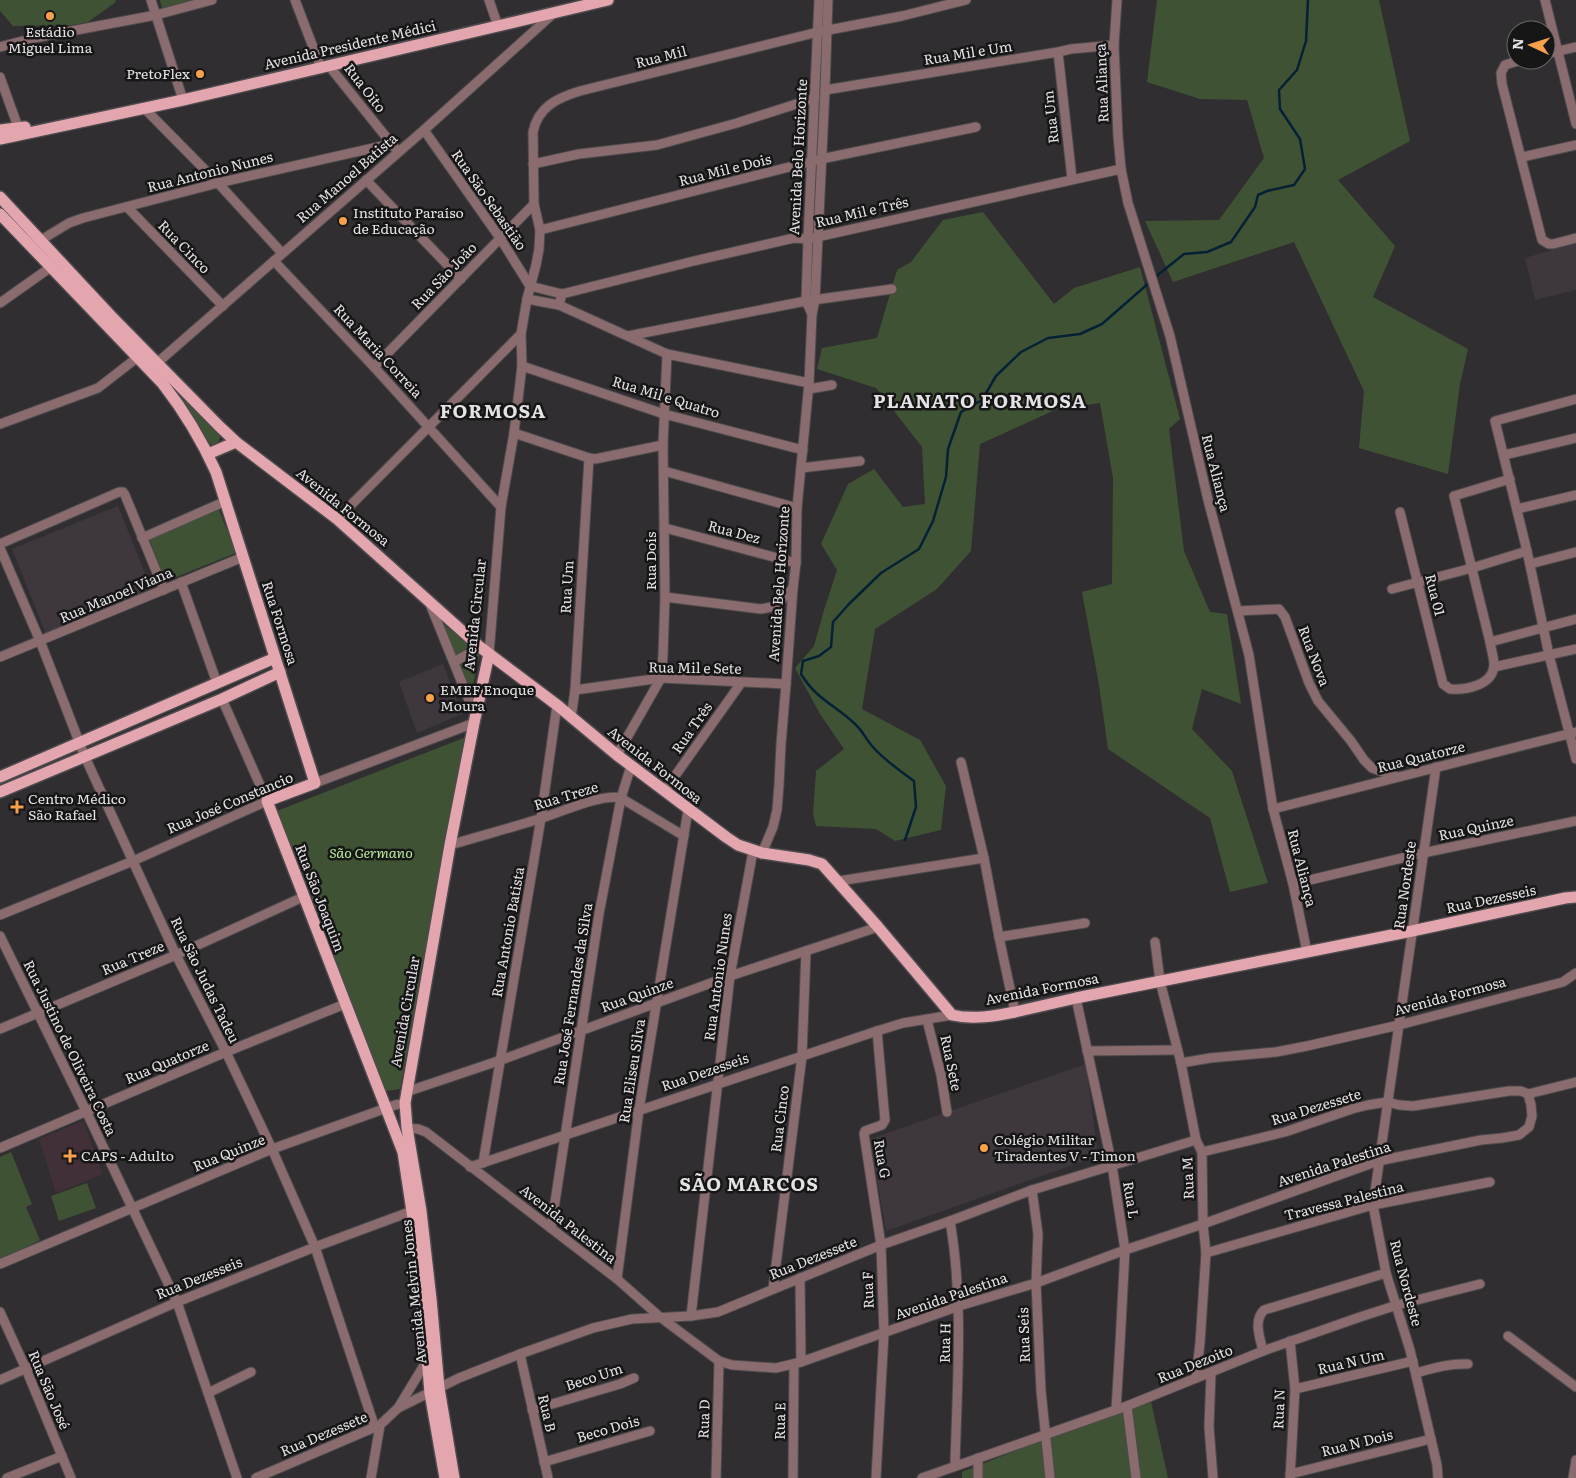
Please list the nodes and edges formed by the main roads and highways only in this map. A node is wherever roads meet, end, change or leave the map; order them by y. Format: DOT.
graph roads {
  1 [pos="608,0"];
  2 [pos="572,5"];
  3 [pos="99,117"];
  4 [pos="0,130"];
  5 [pos="0,139"];
  6 [pos="0,197"];
  7 [pos="0,214"];
  8 [pos="71,280"];
  9 [pos="108,320"];
  10 [pos="180,396"];
  11 [pos="236,442"];
  12 [pos="208,454"];
  13 [pos="216,472"];
  14 [pos="485,651"];
  15 [pos="275,658"];
  16 [pos="280,672"];
  17 [pos="0,777"];
  18 [pos="315,783"];
  19 [pos="0,792"];
  20 [pos="267,801"];
  21 [pos="1576,897"];
  22 [pos="1412,931"];
  23 [pos="405,1098"];
  24 [pos="387,1109"];
  25 [pos="434,1390"];
  26 [pos="445,1478"];
  27 [pos="454,1478"];
  1 -- 2 [label="main road, Avenida Presidente Médici"];
  2 -- 3 [label="main road, Avenida Presidente Médici"];
  3 -- 4 [label="main road, Avenida Presidente Médici"];
  3 -- 5 [label="main road, Avenida Presidente Médici"];
  6 -- 8 [label="main road, Avenida Formosa"];
  7 -- 8 [label="main road, Avenida Formosa"];
  8 -- 9 [label="main road, Avenida Formosa"];
  9 -- 10 [label="main road, Avenida Formosa"];
  9 -- 10 [label="main road, Avenida Formosa"];
  10 -- 11 [label="main road, Avenida Formosa"];
  10 -- 12 [label="main road, Avenida Formosa"];
  11 -- 12 [label="main road"];
  11 -- 14 [label="main road, Avenida Formosa"];
  12 -- 13 [label="main road, Avenida Formosa"];
  13 -- 15 [label="main road, Rua Formosa"];
  14 -- 22 [label="main road, Avenida Formosa"];
  14 -- 23 [label="main road, Avenida Circular"];
  15 -- 16 [label="main road, Rua Formosa"];
  15 -- 17 [label="main road"];
  16 -- 18 [label="main road, Rua Formosa"];
  16 -- 19 [label="main road"];
  18 -- 20 [label="main road, Rua José Constancio"];
  20 -- 24 [label="main road, Rua São Joaquim"];
  21 -- 22 [label="main road, Rua Dezesseis"];
  23 -- 25 [label="main road, Avenida Melvin Jones"];
  24 -- 25 [label="main road, Avenida Melvin Jones"];
  25 -- 26 [label="main road, Avenida Melvin Jones"];
  25 -- 27 [label="main road, Avenida Melvin Jones"];
}
